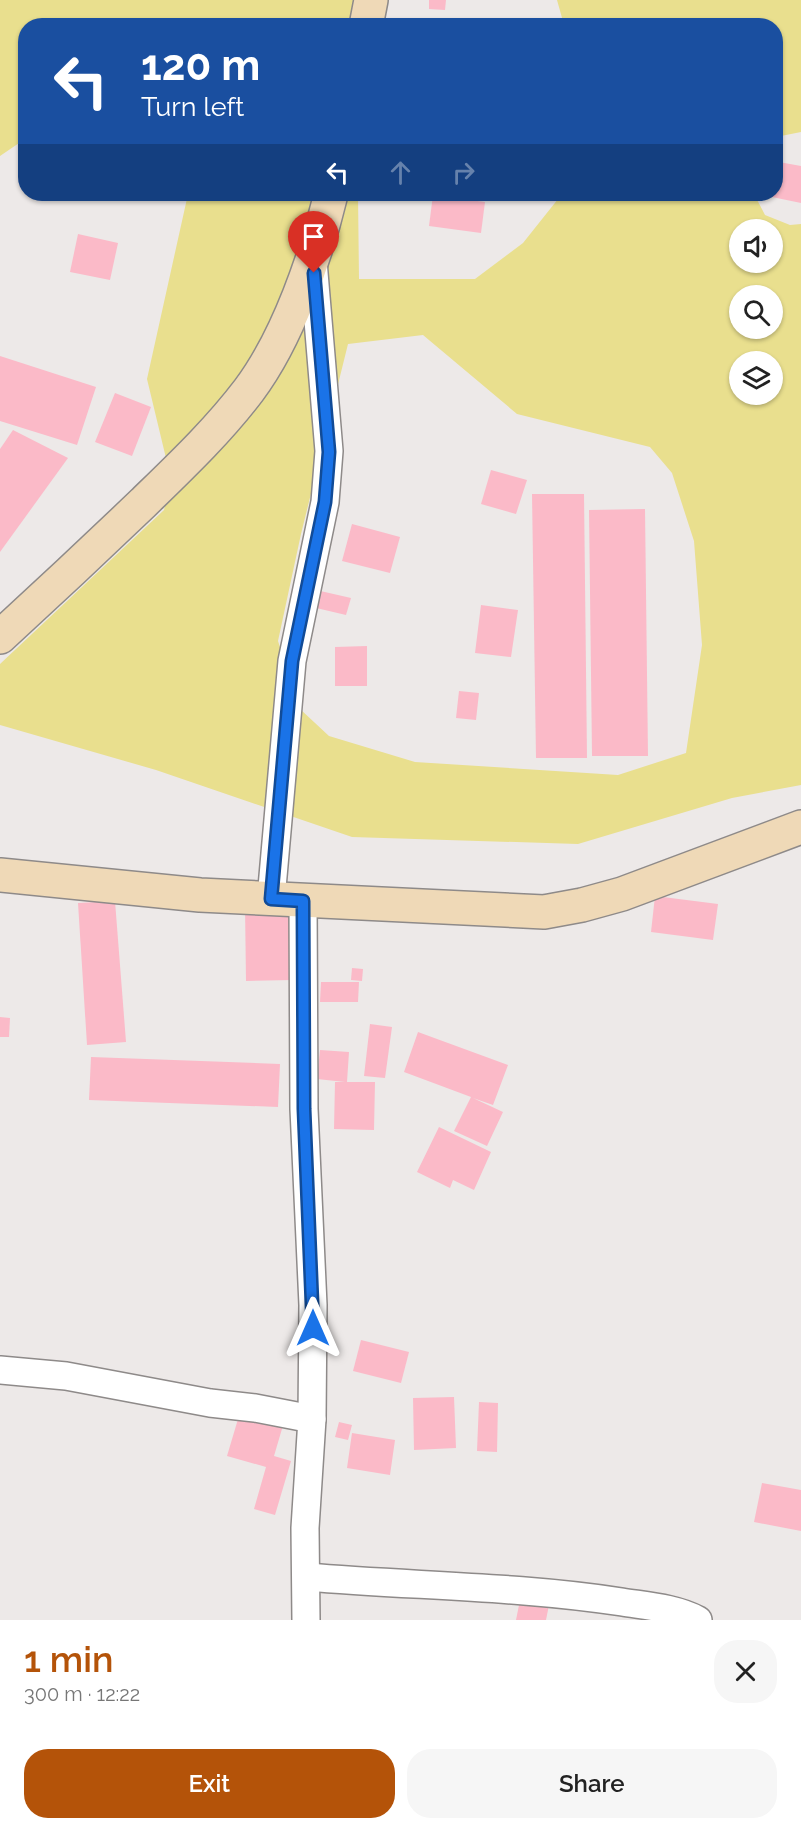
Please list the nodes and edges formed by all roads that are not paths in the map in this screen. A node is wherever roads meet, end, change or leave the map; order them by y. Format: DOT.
graph roads {
  1 [pos="371,0"];
  2 [pos="368,18"];
  3 [pos="329,201"];
  4 [pos="313,254"];
  5 [pos="0,637"];
  6 [pos="801,827"];
  7 [pos="0,875"];
  8 [pos="271,899"];
  9 [pos="303,901"];
  10 [pos="0,1370"];
  11 [pos="312,1419"];
  12 [pos="307,1577"];
  13 [pos="306,1620"];
  14 [pos="698,1620"];
  1 -- 2 [label="street"];
  3 -- 4 [label="street"];
  4 -- 5 [label="street"];
  4 -- 8 [label="street"];
  6 -- 9 [label="street"];
  7 -- 8 [label="street"];
  8 -- 9 [label="street"];
  9 -- 11 [label="street"];
  10 -- 11 [label="street"];
  11 -- 12 [label="street"];
  12 -- 13 [label="street"];
  12 -- 14 [label="street"];
}
